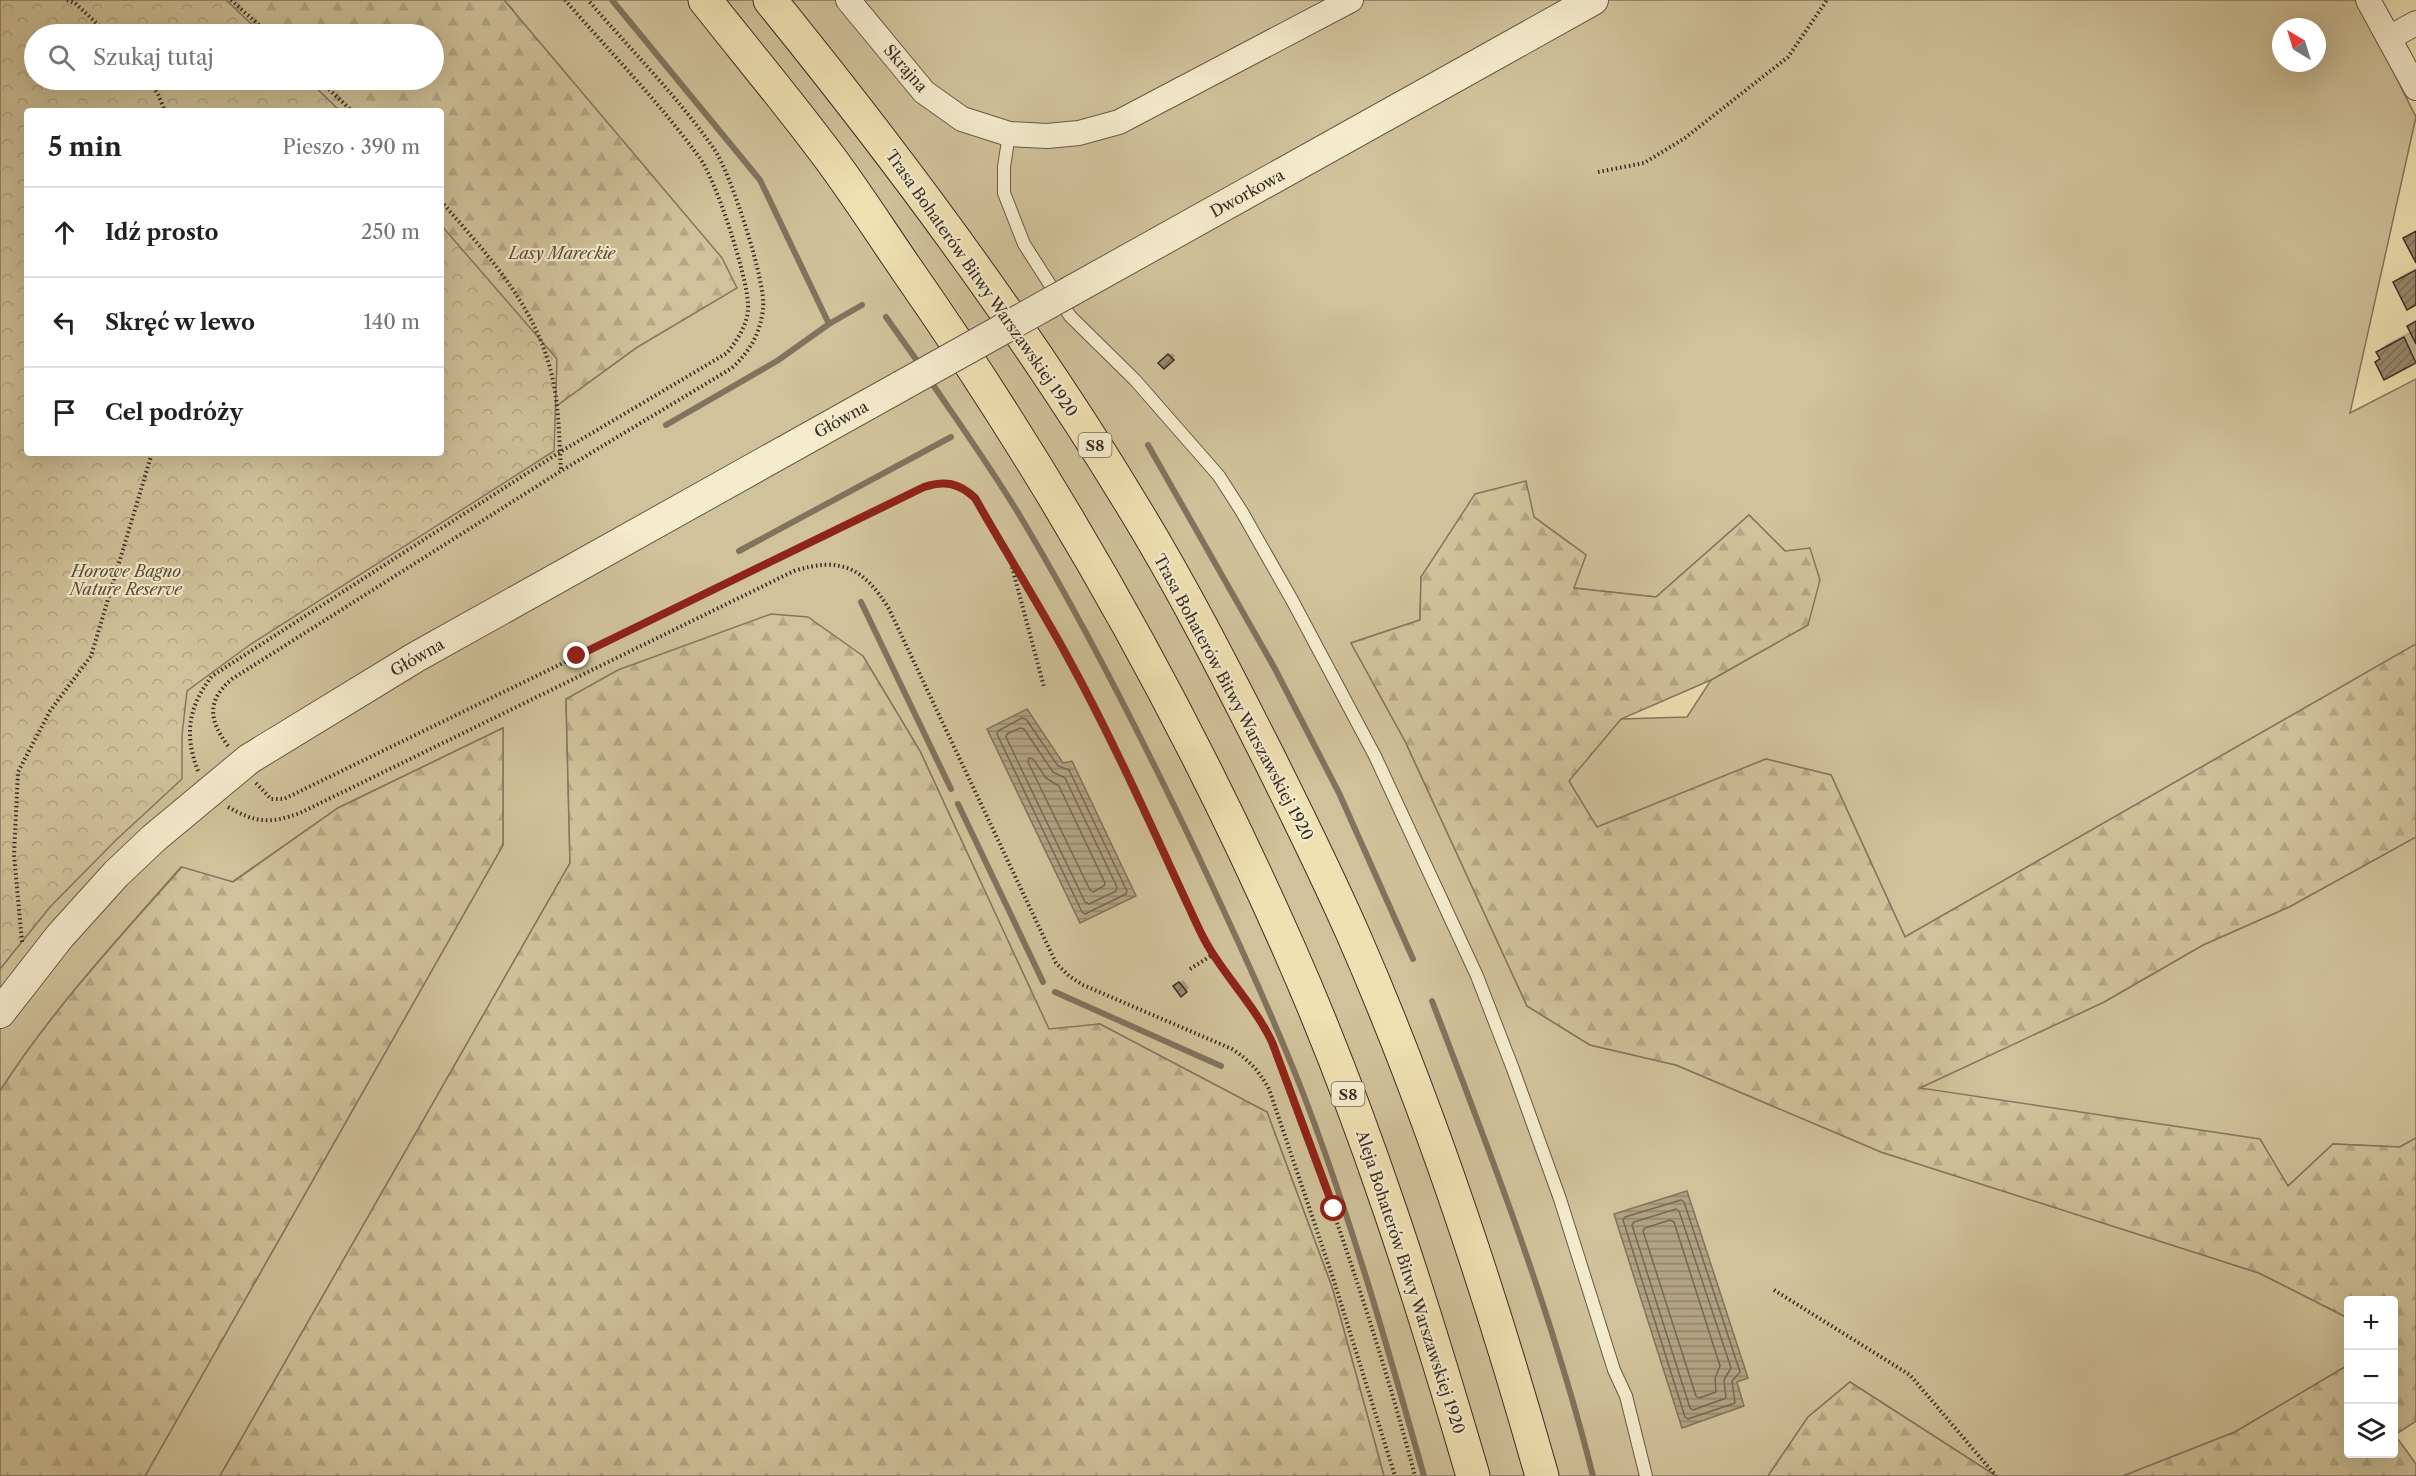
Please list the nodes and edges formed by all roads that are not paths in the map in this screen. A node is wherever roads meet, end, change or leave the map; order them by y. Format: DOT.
graph roads {
  1 [pos="705,0"];
  2 [pos="770,0"];
  3 [pos="848,0"];
  4 [pos="1351,0"];
  5 [pos="1593,0"];
  6 [pos="2368,0"];
  7 [pos="2416,23"];
  8 [pos="2389,38"];
  9 [pos="2416,88"];
  10 [pos="1009,134"];
  11 [pos="901,386"];
  12 [pos="0,1013"];
  13 [pos="1473,1476"];
  14 [pos="1542,1476"];
  15 [pos="1646,1476"];
  1 -- 13 [label="highway, Aleja Bohaterów Bitwy Warszawskiej 1920 / S8"];
  2 -- 14 [label="highway, Trasa Bohaterów Bitwy Warszawskiej 1920 / S8"];
  3 -- 10 [label="street, Skrajna"];
  4 -- 10 [label="street"];
  5 -- 11 [label="street, Dworkowa, bridge"];
  6 -- 8 [label="street"];
  7 -- 8 [label="street"];
  8 -- 9 [label="street"];
  10 -- 15 [label="lane"];
  11 -- 12 [label="street, Główna"];
}
